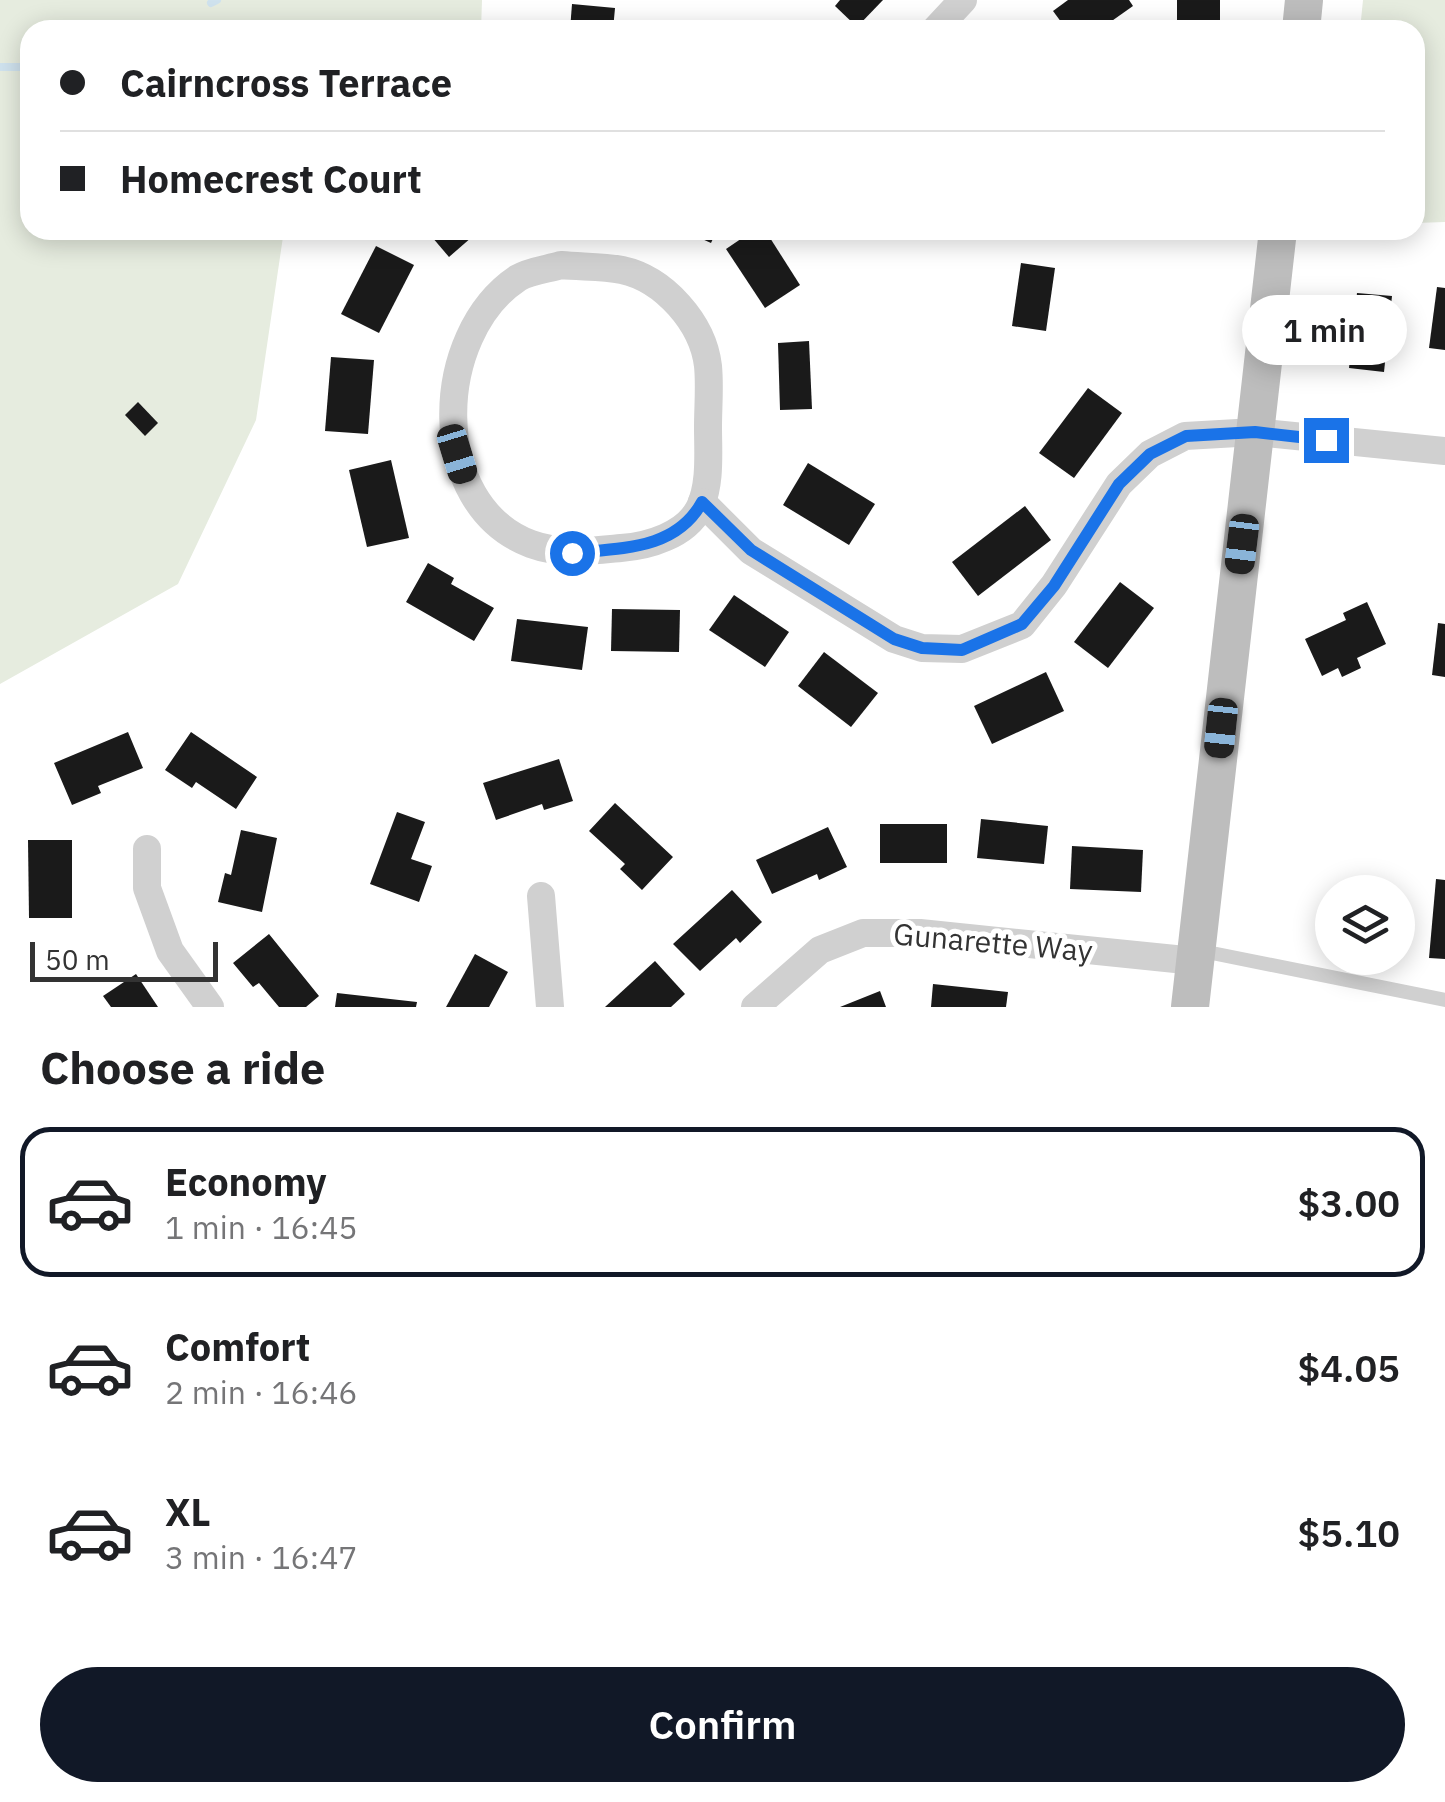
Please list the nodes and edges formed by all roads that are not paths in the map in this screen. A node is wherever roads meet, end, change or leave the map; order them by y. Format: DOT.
graph roads {
  1 [pos="963,0"];
  2 [pos="944,20"];
  3 [pos="1277,240"];
  4 [pos="1255,432"];
  5 [pos="1445,452"];
  6 [pos="702,502"];
  7 [pos="147,850"];
  8 [pos="542,896"];
  9 [pos="1196,956"];
  10 [pos="1445,1000"];
  11 [pos="210,1007"];
  12 [pos="550,1007"];
  13 [pos="756,1007"];
  14 [pos="1190,1007"];
  1 -- 2 [label="street"];
  3 -- 4 [label="street"];
  4 -- 5 [label="street"];
  4 -- 6 [label="street"];
  4 -- 9 [label="street"];
  6 -- 6 [label="street"];
  7 -- 11 [label="street"];
  8 -- 12 [label="street"];
  9 -- 10 [label="lane"];
  9 -- 13 [label="street, Gunarette Way"];
  9 -- 14 [label="street"];
}
